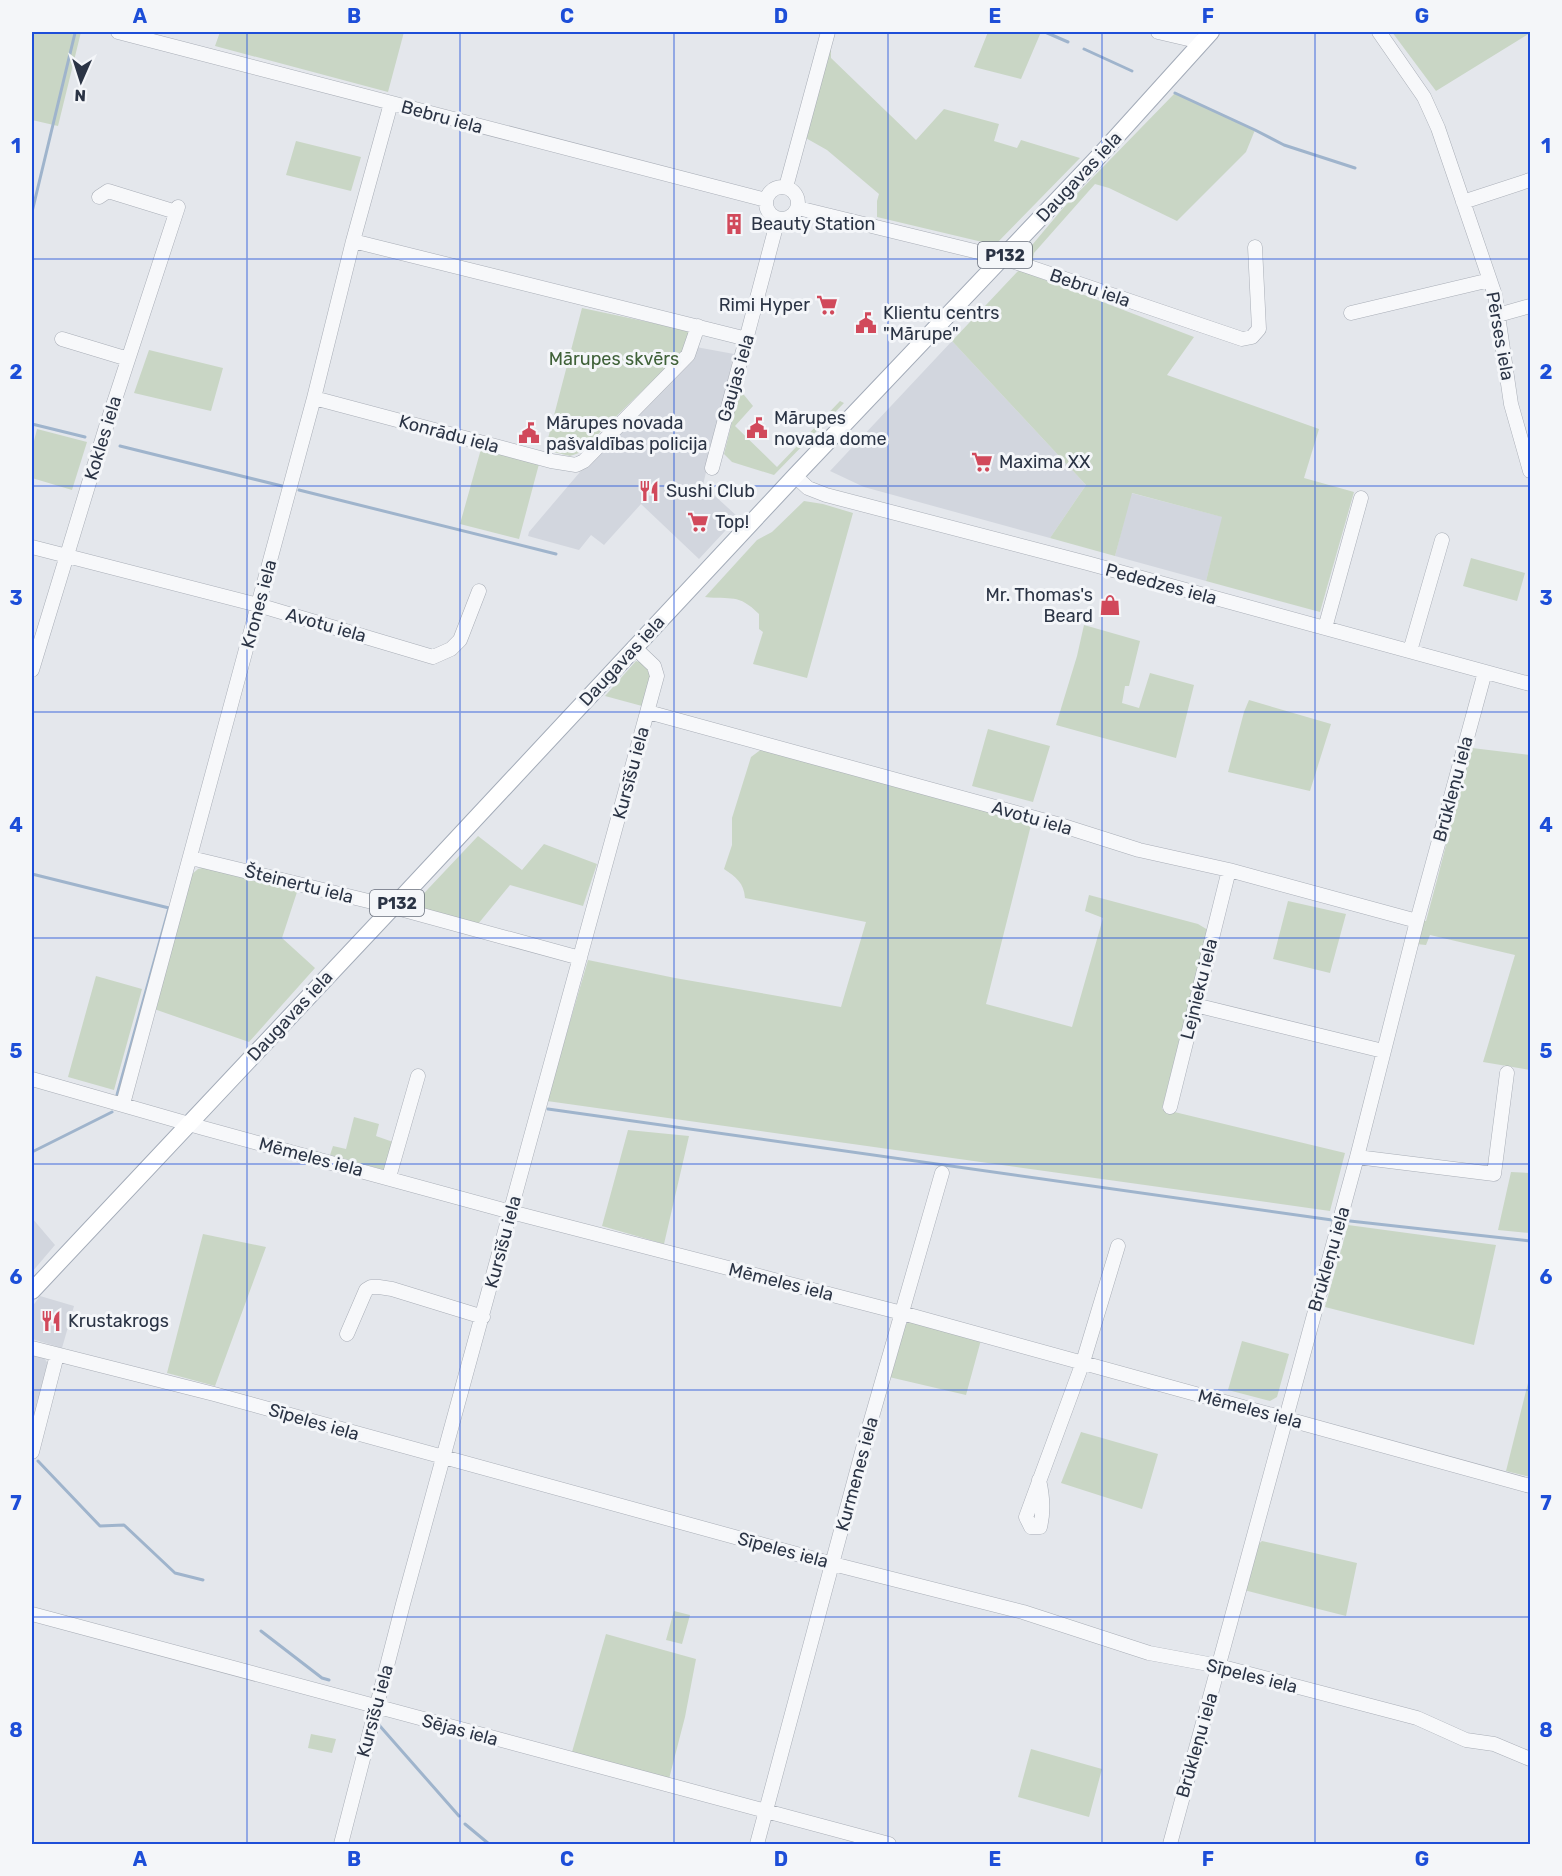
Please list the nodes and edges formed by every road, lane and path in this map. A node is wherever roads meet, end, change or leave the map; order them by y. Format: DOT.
graph roads {
  1 [pos="118,32"];
  2 [pos="828,32"];
  3 [pos="1158,32"];
  4 [pos="1379,32"];
  5 [pos="1206,37"];
  6 [pos="391,103"];
  7 [pos="1530,180"];
  8 [pos="786,187"];
  9 [pos="99,197"];
  10 [pos="766,200"];
  11 [pos="1463,202"];
  12 [pos="798,208"];
  13 [pos="778,219"];
  14 [pos="353,241"];
  15 [pos="1255,246"];
  16 [pos="1003,258"];
  17 [pos="1490,280"];
  18 [pos="1530,306"];
  19 [pos="1352,313"];
  20 [pos="1498,315"];
  21 [pos="698,326"];
  22 [pos="62,339"];
  23 [pos="747,339"];
  24 [pos="128,359"];
  25 [pos="314,398"];
  26 [pos="712,468"];
  27 [pos="1530,471"];
  28 [pos="795,476"];
  29 [pos="1361,498"];
  30 [pos="1442,540"];
  31 [pos="32,547"];
  32 [pos="66,556"];
  33 [pos="479,591"];
  34 [pos="258,605"];
  35 [pos="1325,628"];
  36 [pos="634,647"];
  37 [pos="1410,651"];
  38 [pos="32,670"];
  39 [pos="1485,672"];
  40 [pos="1530,684"];
  41 [pos="648,712"];
  42 [pos="191,858"];
  43 [pos="1229,870"];
  44 [pos="393,908"];
  45 [pos="1416,921"];
  46 [pos="580,958"];
  47 [pos="1195,1005"];
  48 [pos="1383,1051"];
  49 [pos="1507,1073"];
  50 [pos="418,1076"];
  51 [pos="32,1079"];
  52 [pos="123,1104"];
  53 [pos="1170,1107"];
  54 [pos="188,1124"];
  55 [pos="1357,1157"];
  56 [pos="942,1173"];
  57 [pos="389,1177"];
  58 [pos="511,1212"];
  59 [pos="1118,1246"];
  60 [pos="32,1291"];
  61 [pos="902,1313"];
  62 [pos="483,1317"];
  63 [pos="347,1334"];
  64 [pos="32,1348"];
  65 [pos="57,1354"];
  66 [pos="1083,1362"];
  67 [pos="1285,1419"];
  68 [pos="32,1452"];
  69 [pos="444,1457"];
  70 [pos="1039,1480"];
  71 [pos="1530,1486"];
  72 [pos="833,1564"];
  73 [pos="32,1614"];
  74 [pos="1219,1666"];
  75 [pos="376,1708"];
  76 [pos="1530,1759"];
  77 [pos="765,1812"];
  78 [pos="340,1845"];
  79 [pos="757,1845"];
  80 [pos="888,1845"];
  81 [pos="1170,1845"];
  1 -- 6 [label="street, Bebru iela"];
  2 -- 8 [label="street"];
  3 -- 5 [label="street"];
  4 -- 11 [label="street, Pērses iela"];
  5 -- 16 [label="main road, Daugavas iela / P132"];
  6 -- 10 [label="street, Bebru iela"];
  6 -- 14 [label="street, Krones iela"];
  7 -- 11 [label="street"];
  8 -- 10 [label="street"];
  8 -- 12 [label="street"];
  9 -- 24 [label="street, Kokles iela"];
  10 -- 13 [label="street"];
  11 -- 17 [label="street, Pērses iela"];
  12 -- 13 [label="street"];
  12 -- 16 [label="street, Bebru iela"];
  13 -- 23 [label="street, Gaujas iela"];
  14 -- 21 [label="street"];
  14 -- 25 [label="street, Krones iela"];
  15 -- 16 [label="street, Bebru iela"];
  16 -- 28 [label="main road, Daugavas iela / P132"];
  17 -- 19 [label="street"];
  17 -- 20 [label="street, Pērses iela"];
  18 -- 20 [label="street"];
  20 -- 27 [label="street, Pērses iela"];
  21 -- 23 [label="street"];
  21 -- 25 [label="street, Konrādu iela"];
  22 -- 24 [label="street"];
  23 -- 26 [label="street, Gaujas iela"];
  24 -- 32 [label="street, Kokles iela"];
  25 -- 34 [label="street, Krones iela"];
  28 -- 35 [label="street, Pededzes iela"];
  28 -- 36 [label="main road, Daugavas iela / P132"];
  29 -- 35 [label="street"];
  30 -- 37 [label="street"];
  31 -- 32 [label="street, Avotu iela"];
  32 -- 34 [label="street, Avotu iela"];
  32 -- 38 [label="street, Kokles iela"];
  33 -- 34 [label="street, Avotu iela"];
  34 -- 42 [label="street, Krones iela"];
  35 -- 37 [label="street, Pededzes iela"];
  36 -- 41 [label="street, Kursīšu iela"];
  36 -- 44 [label="main road, Daugavas iela / P132"];
  37 -- 39 [label="street, Pededzes iela"];
  39 -- 40 [label="street, Pededzes iela"];
  39 -- 45 [label="street, Brūkleņu iela"];
  41 -- 43 [label="street, Avotu iela"];
  41 -- 46 [label="street, Kursīšu iela"];
  42 -- 44 [label="street, Šteinertu iela"];
  42 -- 52 [label="street, Krones iela"];
  43 -- 45 [label="street, Avotu iela"];
  43 -- 47 [label="street, Lejnieku iela"];
  44 -- 46 [label="street, Šteinertu iela"];
  44 -- 54 [label="main road, Daugavas iela / P132"];
  45 -- 48 [label="street, Brūkleņu iela"];
  46 -- 58 [label="street, Kursīšu iela"];
  47 -- 48 [label="street"];
  47 -- 53 [label="street, Lejnieku iela"];
  48 -- 55 [label="street, Brūkleņu iela"];
  49 -- 55 [label="street"];
  50 -- 57 [label="street"];
  51 -- 52 [label="street, Mēmeles iela"];
  52 -- 54 [label="street, Mēmeles iela"];
  54 -- 57 [label="street, Mēmeles iela"];
  54 -- 60 [label="main road, Daugavas iela / P132"];
  55 -- 67 [label="street, Brūkleņu iela"];
  56 -- 61 [label="street, Kurmenes iela"];
  57 -- 58 [label="street, Mēmeles iela"];
  58 -- 61 [label="street, Mēmeles iela"];
  58 -- 62 [label="street, Kursīšu iela"];
  59 -- 66 [label="street"];
  61 -- 66 [label="street, Mēmeles iela"];
  61 -- 72 [label="street, Kurmenes iela"];
  62 -- 63 [label="street"];
  62 -- 69 [label="street, Kursīšu iela"];
  64 -- 65 [label="street, Sīpeles iela"];
  65 -- 68 [label="street"];
  65 -- 69 [label="street, Sīpeles iela"];
  66 -- 67 [label="street, Mēmeles iela"];
  66 -- 70 [label="street"];
  67 -- 71 [label="street, Mēmeles iela"];
  67 -- 74 [label="street, Brūkleņu iela"];
  69 -- 72 [label="street, Sīpeles iela"];
  69 -- 75 [label="street, Kursīšu iela"];
  72 -- 74 [label="street, Sīpeles iela"];
  72 -- 77 [label="street, Kurmenes iela"];
  73 -- 75 [label="street, Sējas iela"];
  74 -- 76 [label="street, Sīpeles iela"];
  74 -- 81 [label="street, Brūkleņu iela"];
  75 -- 77 [label="street, Sējas iela"];
  75 -- 78 [label="street, Kursīšu iela"];
  77 -- 79 [label="street, Kurmenes iela"];
  77 -- 80 [label="street, Sējas iela"];
}
